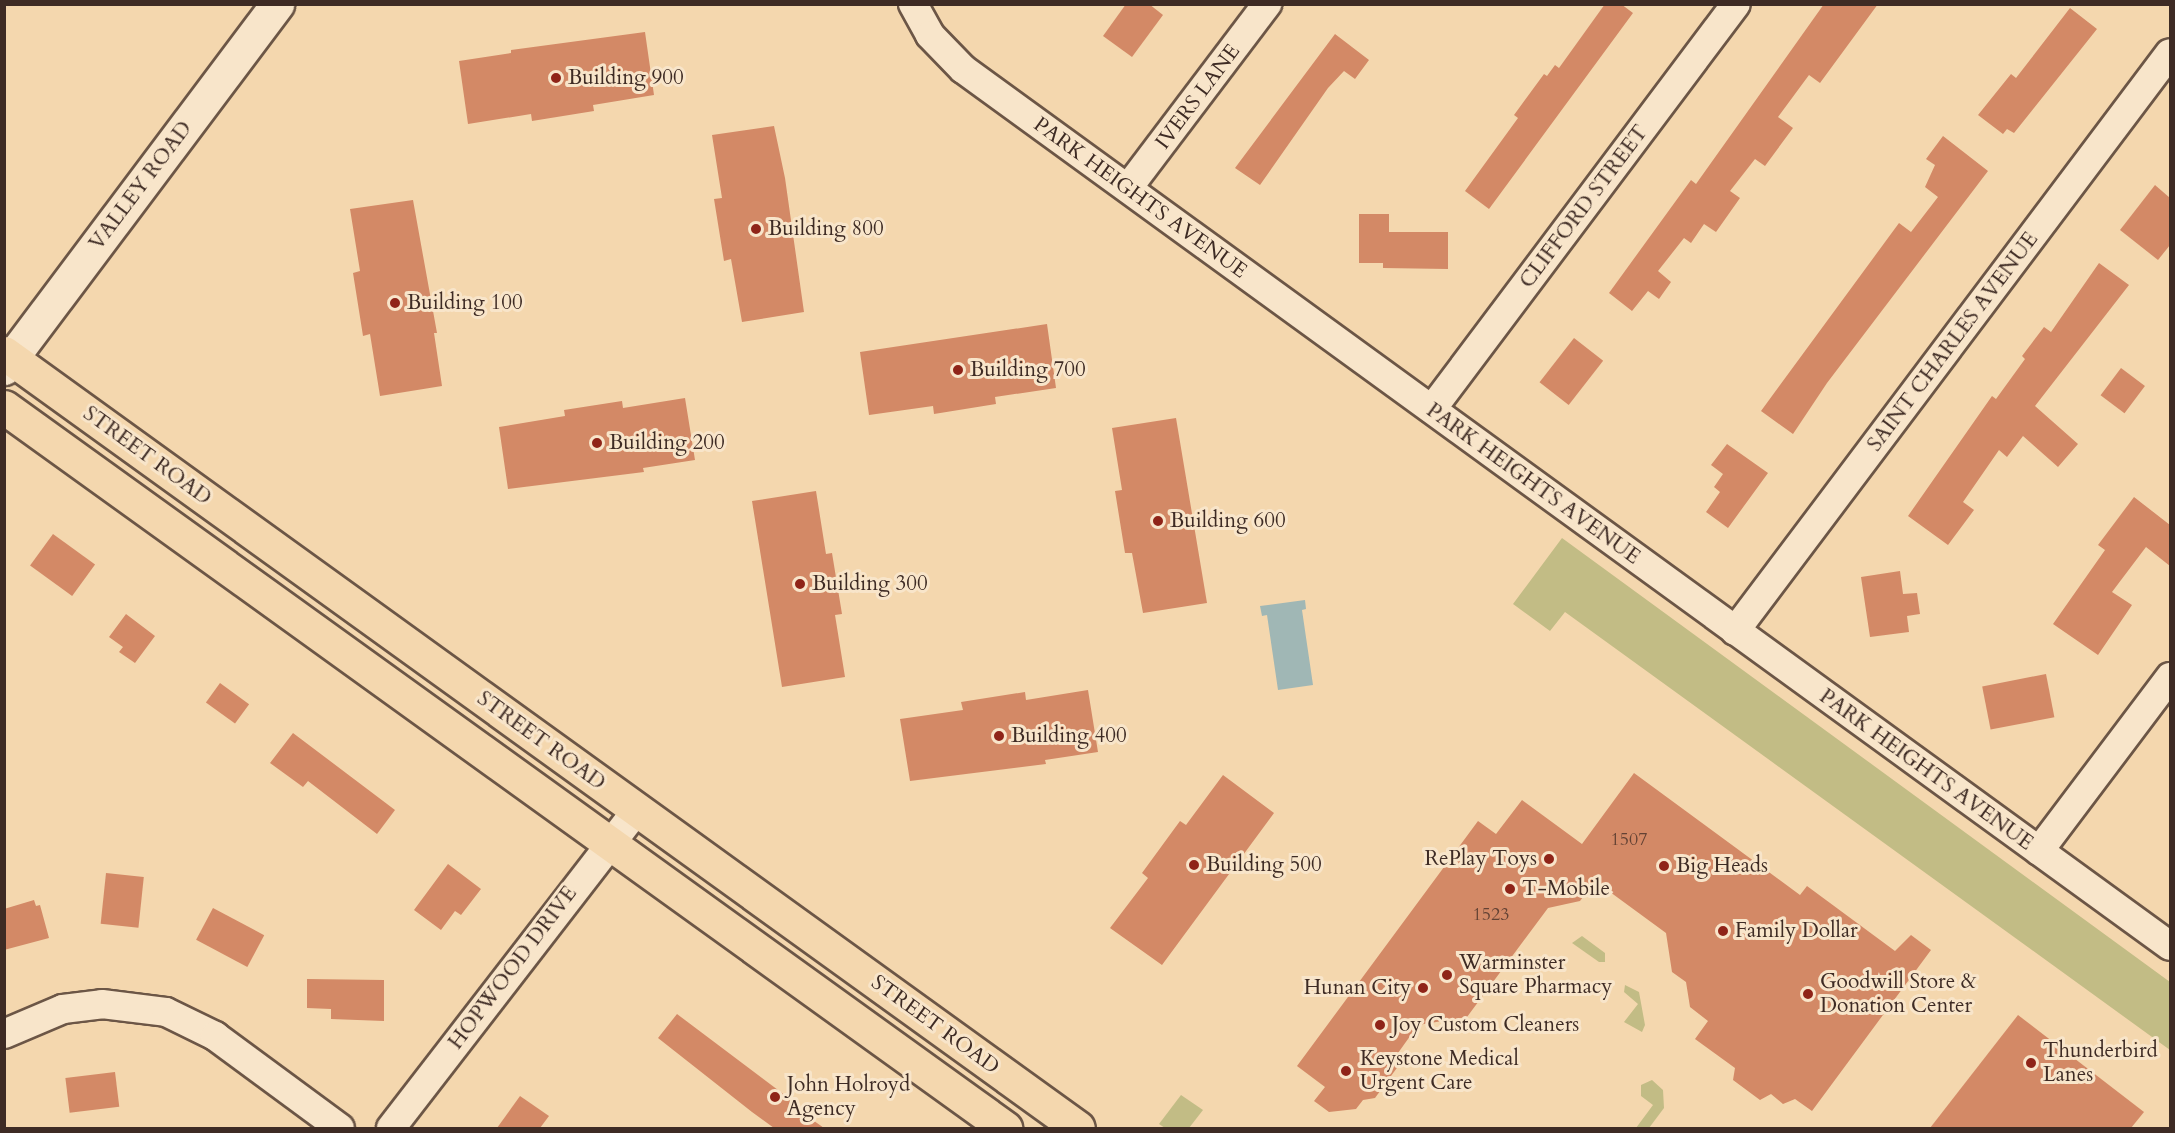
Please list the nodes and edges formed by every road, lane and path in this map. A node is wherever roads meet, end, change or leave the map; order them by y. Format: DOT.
graph roads {
  1 [pos="277,4"];
  2 [pos="913,4"];
  3 [pos="1267,4"];
  4 [pos="1736,4"];
  5 [pos="2170,53"];
  6 [pos="1128,189"];
  7 [pos="7,360"];
  8 [pos="4,407"];
  9 [pos="1432,409"];
  10 [pos="1735,631"];
  11 [pos="2170,677"];
  12 [pos="637,810"];
  13 [pos="609,843"];
  14 [pos="2039,851"];
  15 [pos="2170,946"];
  16 [pos="4,1034"];
  17 [pos="340,1128"];
  18 [pos="391,1128"];
  19 [pos="1005,1128"];
  20 [pos="1078,1128"];
  1 -- 7 [label="street, VALLEY ROAD"];
  2 -- 6 [label="street, PARK HEIGHTS AVENUE"];
  3 -- 6 [label="street, IVERS LANE"];
  4 -- 9 [label="street, CLIFFORD STREET"];
  5 -- 10 [label="street, SAINT CHARLES AVENUE"];
  6 -- 9 [label="street, PARK HEIGHTS AVENUE"];
  7 -- 12 [label="main road, STREET ROAD"];
  8 -- 13 [label="main road, STREET ROAD"];
  9 -- 10 [label="street, PARK HEIGHTS AVENUE"];
  10 -- 14 [label="street, PARK HEIGHTS AVENUE"];
  11 -- 14 [label="street"];
  12 -- 13 [label="street, HOPWOOD DRIVE"];
  12 -- 20 [label="main road, STREET ROAD"];
  13 -- 18 [label="street, HOPWOOD DRIVE"];
  13 -- 19 [label="main road, STREET ROAD"];
  14 -- 15 [label="street, PARK HEIGHTS AVENUE"];
  16 -- 17 [label="street"];
}
